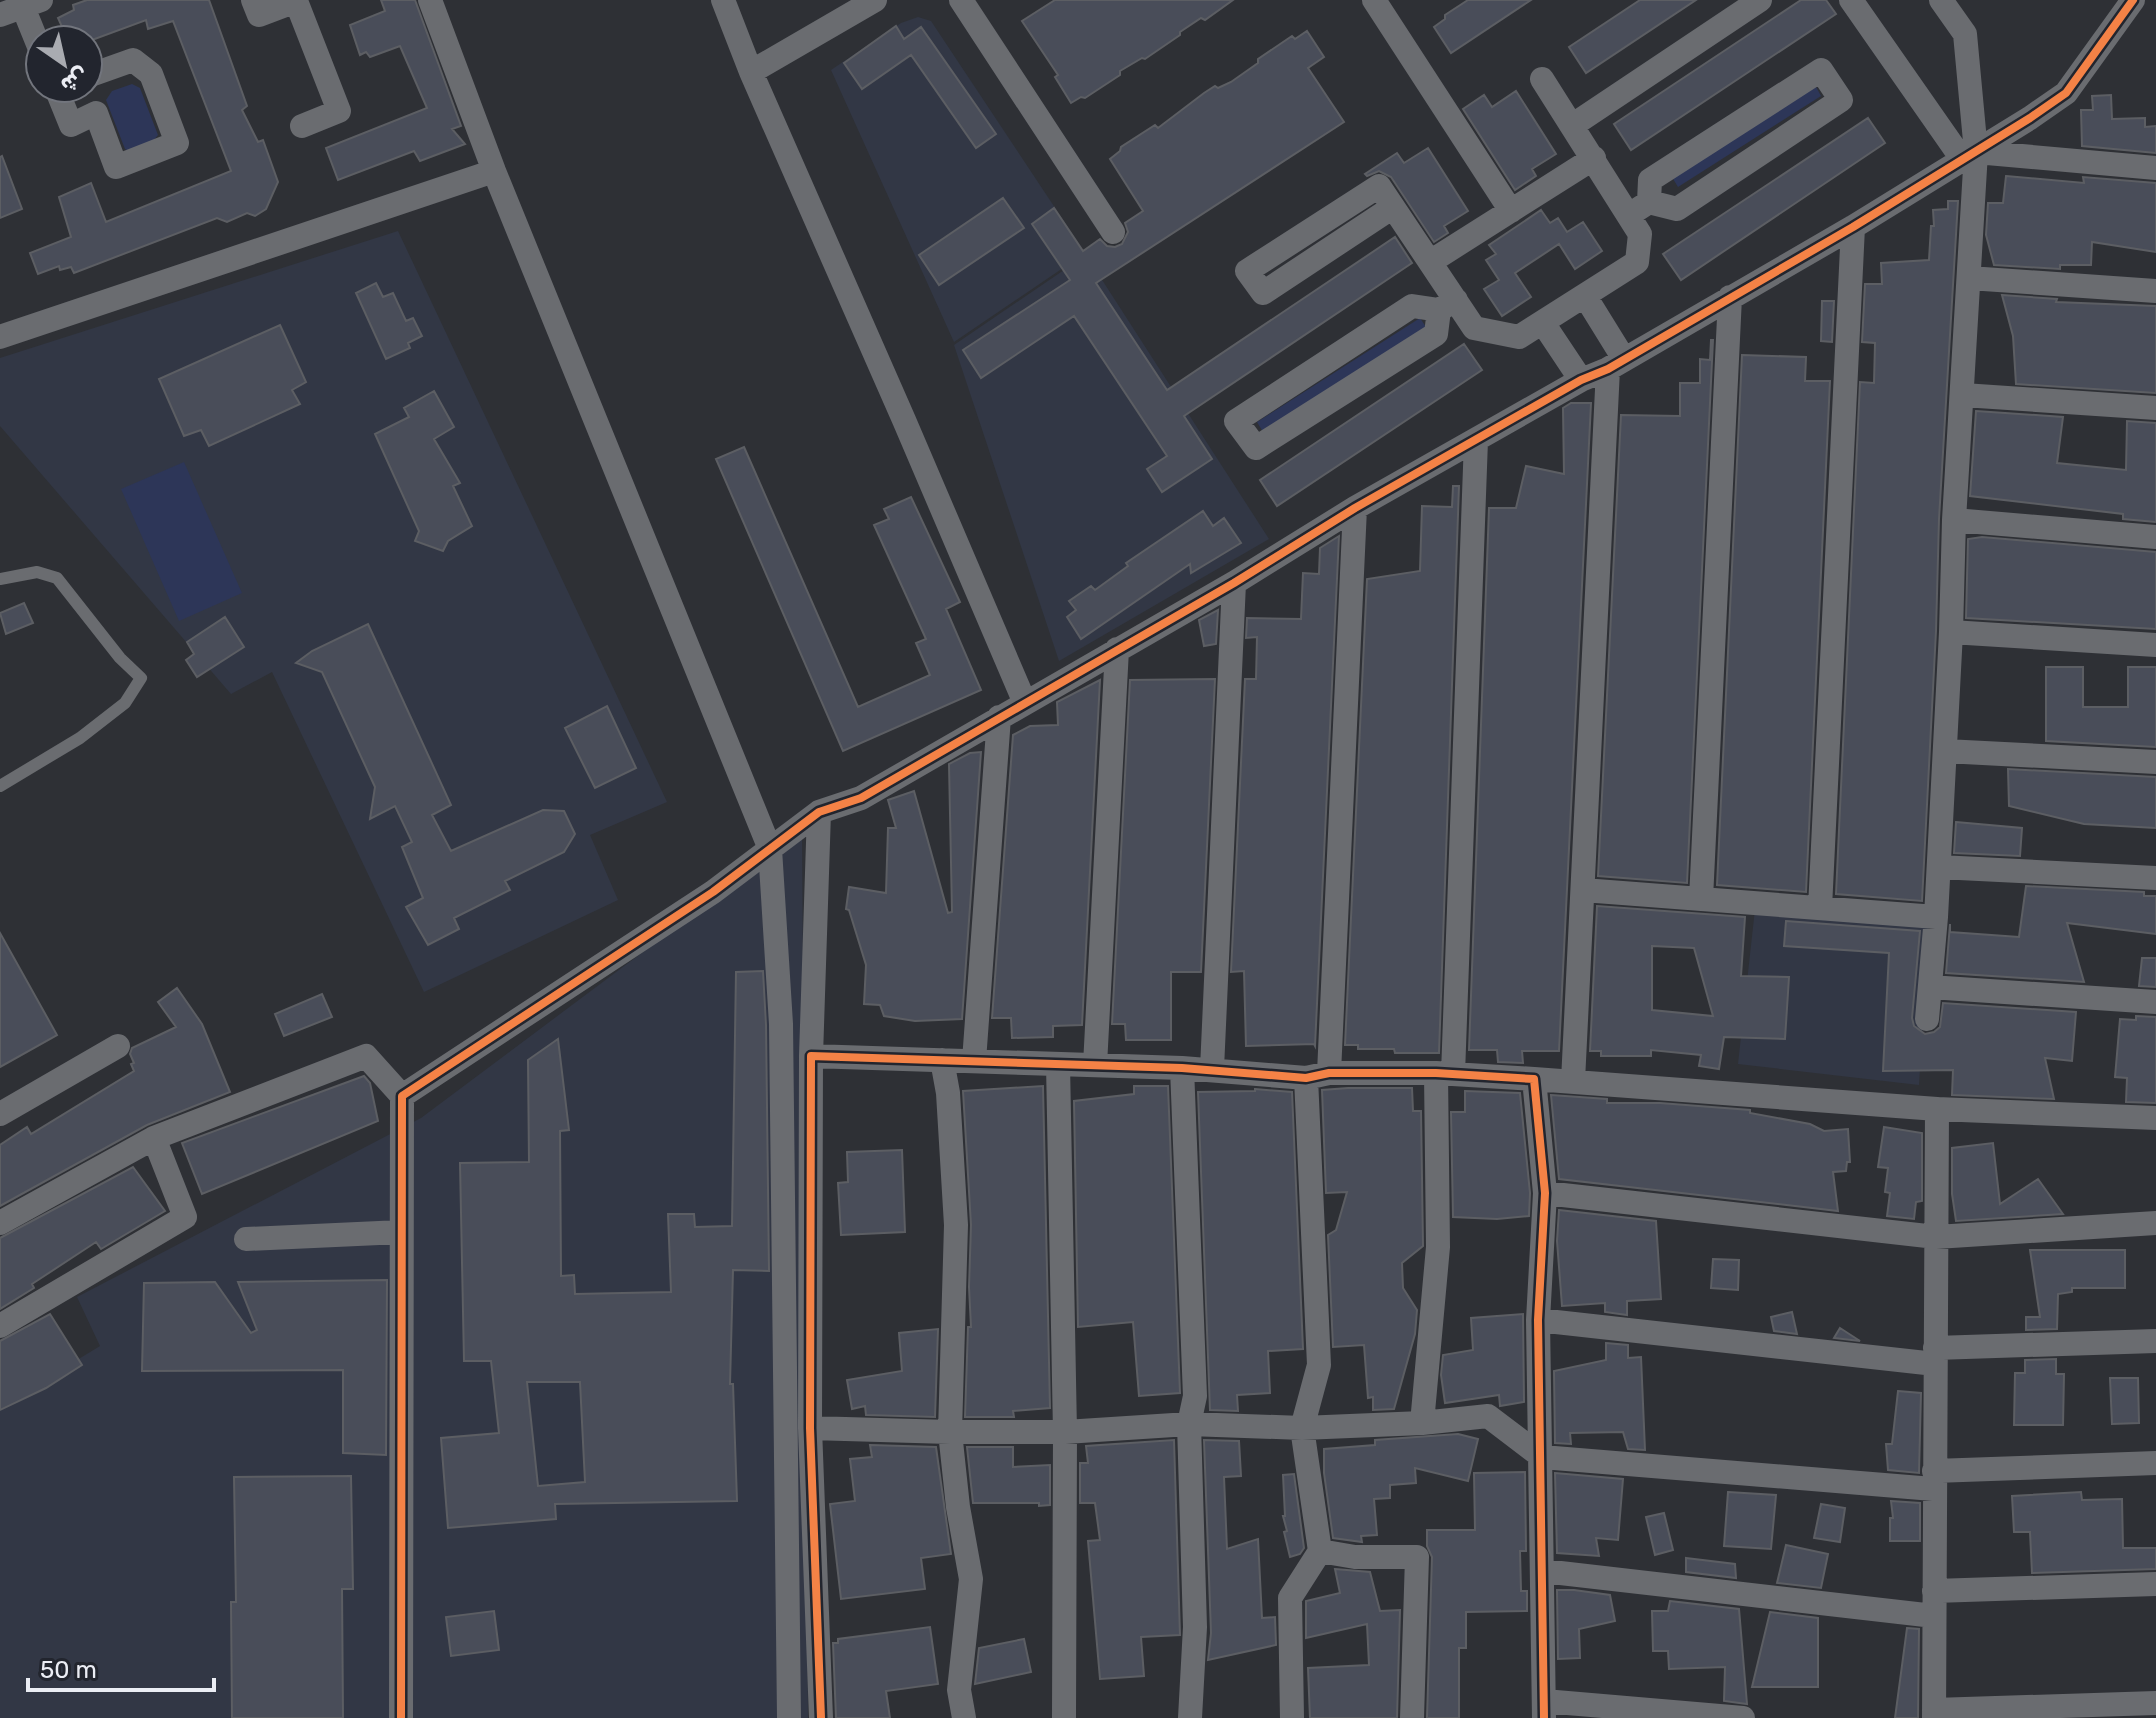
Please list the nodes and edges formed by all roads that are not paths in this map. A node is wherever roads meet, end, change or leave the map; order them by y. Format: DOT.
graph roads {
  1 [pos="253,0"];
  2 [pos="430,0"];
  3 [pos="723,0"];
  4 [pos="875,0"];
  5 [pos="961,0"];
  6 [pos="1374,0"];
  7 [pos="1760,0"];
  8 [pos="1851,0"];
  9 [pos="1941,0"];
  10 [pos="2133,0"];
  11 [pos="104,70"];
  12 [pos="751,72"];
  13 [pos="1542,79"];
  14 [pos="62,104"];
  15 [pos="1573,125"];
  16 [pos="302,126"];
  17 [pos="1969,156"];
  18 [pos="1594,158"];
  19 [pos="2156,168"];
  20 [pos="494,171"];
  21 [pos="1393,207"];
  22 [pos="1639,209"];
  23 [pos="1511,211"];
  24 [pos="1853,227"];
  25 [pos="1113,232"];
  26 [pos="1430,262"];
  27 [pos="1969,278"];
  28 [pos="2156,291"];
  29 [pos="1585,296"];
  30 [pos="1730,297"];
  31 [pos="1447,305"];
  32 [pos="1543,323"];
  33 [pos="0,337"];
  34 [pos="1616,364"];
  35 [pos="1581,380"];
  36 [pos="1963,395"];
  37 [pos="2156,408"];
  38 [pos="1476,440"];
  39 [pos="1355,508"];
  40 [pos="1954,520"];
  41 [pos="2156,537"];
  42 [pos="0,579"];
  43 [pos="1234,583"];
  44 [pos="1951,632"];
  45 [pos="2156,645"];
  46 [pos="1117,649"];
  47 [pos="1025,703"];
  48 [pos="999,717"];
  49 [pos="1945,751"];
  50 [pos="2156,762"];
  51 [pos="0,786"];
  52 [pos="819,812"];
  53 [pos="770,849"];
  54 [pos="1939,867"];
  55 [pos="2156,878"];
  56 [pos="1583,890"];
  57 [pos="1701,899"];
  58 [pos="1820,908"];
  59 [pos="1936,917"];
  60 [pos="1930,987"];
  61 [pos="2156,1002"];
  62 [pos="1927,1019"];
  63 [pos="118,1046"];
  64 [pos="811,1056"];
  65 [pos="942,1060"];
  66 [pos="974,1061"];
  67 [pos="1058,1064"];
  68 [pos="1095,1065"];
  69 [pos="1182,1068"];
  70 [pos="1212,1069"];
  71 [pos="1444,1074"];
  72 [pos="1317,1076"];
  73 [pos="1534,1079"];
  74 [pos="1573,1081"];
  75 [pos="402,1096"];
  76 [pos="1937,1109"];
  77 [pos="0,1114"];
  78 [pos="2156,1118"];
  79 [pos="154,1138"];
  80 [pos="1545,1193"];
  81 [pos="0,1223"];
  82 [pos="2156,1223"];
  83 [pos="401,1232"];
  84 [pos="1936,1237"];
  85 [pos="246,1239"];
  86 [pos="1538,1320"];
  87 [pos="0,1326"];
  88 [pos="2156,1341"];
  89 [pos="1935,1356"];
  90 [pos="1422,1423"];
  91 [pos="1189,1424"];
  92 [pos="810,1428"];
  93 [pos="1302,1428"];
  94 [pos="950,1432"];
  95 [pos="1065,1432"];
  96 [pos="1542,1457"];
  97 [pos="2156,1463"];
  98 [pos="1934,1480"];
  99 [pos="1320,1551"];
  100 [pos="1543,1571"];
  101 [pos="2156,1584"];
  102 [pos="1934,1591"];
  103 [pos="1934,1616"];
  104 [pos="2156,1703"];
  105 [pos="1544,1710"];
  106 [pos="1934,1714"];
  107 [pos="401,1718"];
  108 [pos="789,1718"];
  109 [pos="821,1718"];
  110 [pos="964,1718"];
  111 [pos="1064,1718"];
  112 [pos="1190,1718"];
  113 [pos="1292,1718"];
  114 [pos="1412,1718"];
  115 [pos="1743,1718"];
  1 -- 16 [label="street"];
  2 -- 20 [label="street"];
  3 -- 12 [label="street"];
  4 -- 12 [label="street"];
  5 -- 25 [label="street"];
  6 -- 23 [label="street"];
  7 -- 15 [label="street"];
  8 -- 17 [label="street"];
  9 -- 17 [label="street"];
  10 -- 17 [label="street"];
  11 -- 14 [label="street"];
  12 -- 47 [label="street"];
  13 -- 15 [label="street"];
  15 -- 18 [label="street"];
  17 -- 19 [label="street"];
  17 -- 24 [label="street"];
  17 -- 27 [label="street"];
  18 -- 22 [label="street"];
  18 -- 23 [label="street"];
  20 -- 33 [label="street"];
  20 -- 53 [label="street"];
  21 -- 21 [label="street"];
  21 -- 26 [label="street"];
  22 -- 22 [label="street"];
  22 -- 29 [label="street"];
  23 -- 26 [label="street"];
  24 -- 30 [label="street"];
  24 -- 58 [label="street"];
  26 -- 31 [label="street"];
  27 -- 28 [label="street"];
  27 -- 36 [label="street"];
  29 -- 32 [label="street"];
  29 -- 34 [label="street"];
  30 -- 34 [label="street"];
  30 -- 57 [label="street"];
  31 -- 31 [label="street"];
  31 -- 32 [label="street"];
  32 -- 35 [label="street"];
  34 -- 35 [label="street"];
  34 -- 56 [label="street"];
  35 -- 38 [label="street"];
  36 -- 37 [label="street"];
  36 -- 40 [label="street"];
  38 -- 39 [label="street"];
  38 -- 71 [label="street"];
  39 -- 43 [label="street"];
  39 -- 72 [label="street"];
  40 -- 41 [label="street"];
  40 -- 44 [label="street"];
  42 -- 51 [label="lane"];
  43 -- 46 [label="street"];
  43 -- 70 [label="street"];
  44 -- 45 [label="street"];
  44 -- 49 [label="street"];
  46 -- 47 [label="street"];
  46 -- 68 [label="street"];
  47 -- 48 [label="street"];
  48 -- 52 [label="street"];
  48 -- 66 [label="street"];
  49 -- 50 [label="street"];
  49 -- 54 [label="street"];
  52 -- 53 [label="street"];
  52 -- 64 [label="street"];
  53 -- 75 [label="street"];
  53 -- 108 [label="street"];
  54 -- 55 [label="street"];
  54 -- 59 [label="street"];
  56 -- 57 [label="street"];
  56 -- 74 [label="street"];
  57 -- 58 [label="street"];
  58 -- 59 [label="street"];
  59 -- 60 [label="street"];
  60 -- 61 [label="street"];
  60 -- 62 [label="street"];
  63 -- 77 [label="street"];
  64 -- 65 [label="street"];
  64 -- 92 [label="street"];
  65 -- 66 [label="street"];
  65 -- 94 [label="street"];
  66 -- 67 [label="street"];
  67 -- 68 [label="street"];
  67 -- 95 [label="street"];
  68 -- 69 [label="street"];
  69 -- 70 [label="street"];
  69 -- 91 [label="street"];
  70 -- 72 [label="street"];
  71 -- 72 [label="street"];
  71 -- 73 [label="street"];
  71 -- 90 [label="street"];
  72 -- 93 [label="street"];
  73 -- 74 [label="street"];
  73 -- 80 [label="street"];
  74 -- 76 [label="street"];
  75 -- 79 [label="street"];
  75 -- 83 [label="street"];
  76 -- 78 [label="street"];
  76 -- 84 [label="street"];
  79 -- 81 [label="street"];
  79 -- 87 [label="street"];
  80 -- 84 [label="street"];
  80 -- 86 [label="street"];
  82 -- 84 [label="street"];
  83 -- 85 [label="street"];
  83 -- 107 [label="street"];
  84 -- 89 [label="street"];
  86 -- 89 [label="street"];
  86 -- 96 [label="street"];
  88 -- 89 [label="street"];
  89 -- 98 [label="street"];
  90 -- 93 [label="street"];
  90 -- 96 [label="street"];
  91 -- 93 [label="street"];
  91 -- 95 [label="street"];
  91 -- 112 [label="street"];
  92 -- 94 [label="street"];
  92 -- 109 [label="street"];
  93 -- 99 [label="street"];
  94 -- 95 [label="street"];
  94 -- 110 [label="street"];
  95 -- 111 [label="street"];
  96 -- 98 [label="street"];
  96 -- 100 [label="street"];
  97 -- 98 [label="street"];
  98 -- 102 [label="street"];
  99 -- 113 [label="street"];
  99 -- 114 [label="street"];
  100 -- 103 [label="street"];
  100 -- 105 [label="street"];
  101 -- 102 [label="street"];
  102 -- 103 [label="street"];
  103 -- 106 [label="street"];
  104 -- 106 [label="street"];
  105 -- 115 [label="street"];
}
